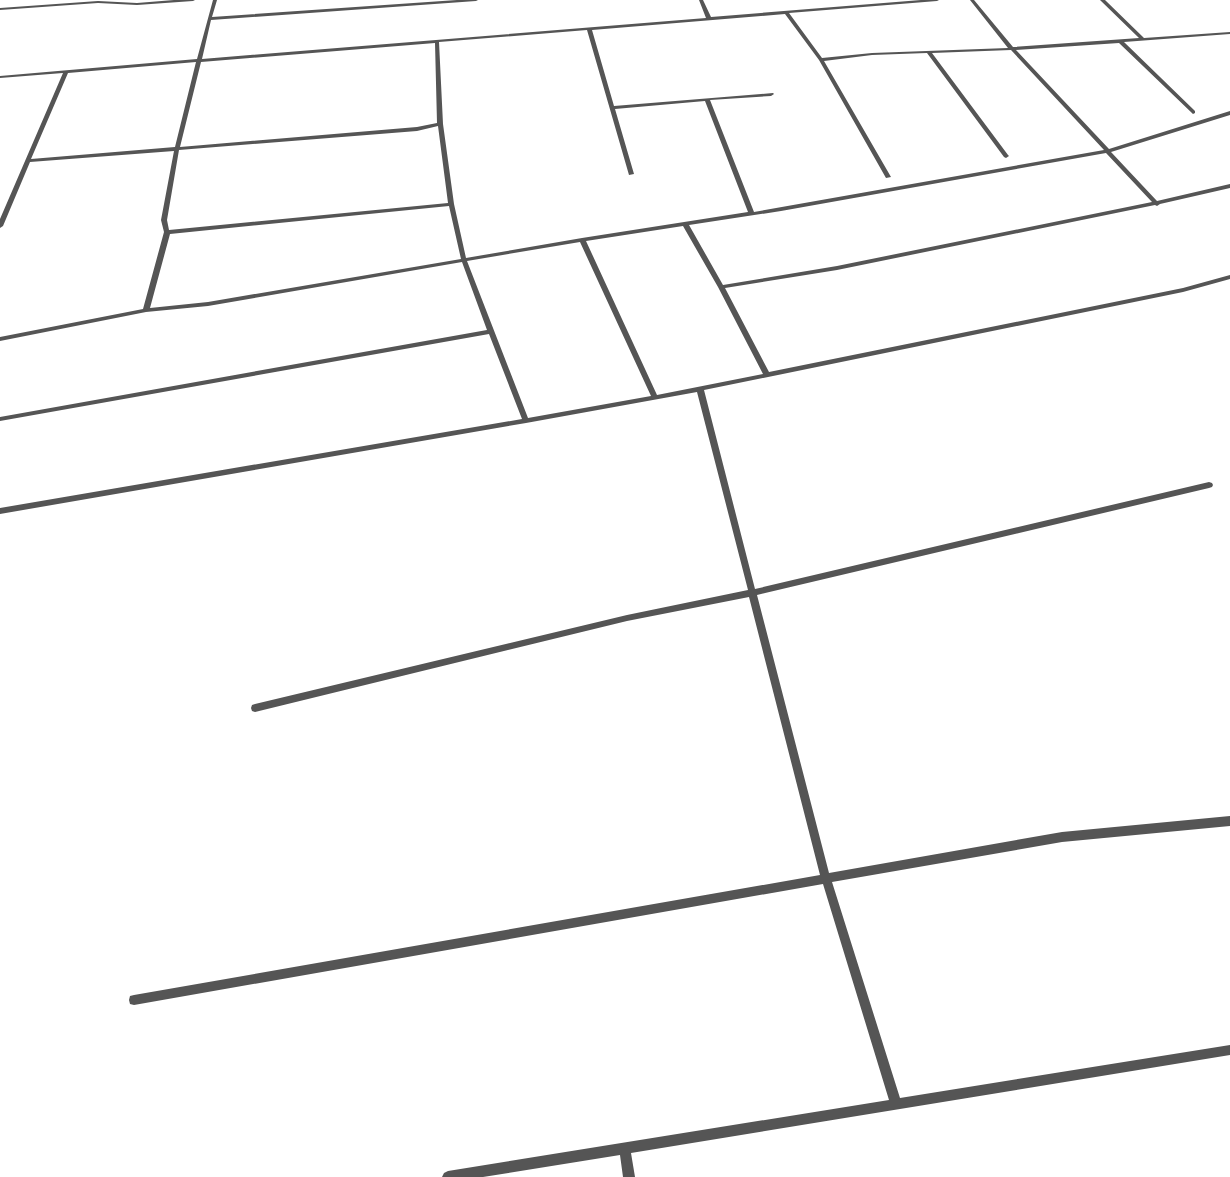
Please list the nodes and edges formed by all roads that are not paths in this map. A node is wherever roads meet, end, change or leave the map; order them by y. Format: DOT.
graph roads {
  1 [pos="193,0"];
  2 [pos="216,0"];
  3 [pos="476,0"];
  4 [pos="701,0"];
  5 [pos="937,0"];
  6 [pos="972,0"];
  7 [pos="1102,0"];
  8 [pos="0,9"];
  9 [pos="786,12"];
  10 [pos="209,19"];
  11 [pos="709,19"];
  12 [pos="588,28"];
  13 [pos="1230,33"];
  14 [pos="1144,40"];
  15 [pos="437,41"];
  16 [pos="1120,41"];
  17 [pos="1012,49"];
  18 [pos="928,52"];
  19 [pos="821,60"];
  20 [pos="198,61"];
  21 [pos="66,71"];
  22 [pos="0,77"];
  23 [pos="771,94"];
  24 [pos="707,99"];
  25 [pos="612,108"];
  26 [pos="1193,112"];
  27 [pos="1230,113"];
  28 [pos="440,124"];
  29 [pos="177,149"];
  30 [pos="1108,151"];
  31 [pos="1006,156"];
  32 [pos="28,161"];
  33 [pos="631,174"];
  34 [pos="888,177"];
  35 [pos="1230,186"];
  36 [pos="451,204"];
  37 [pos="1157,204"];
  38 [pos="752,214"];
  39 [pos="686,224"];
  40 [pos="0,226"];
  41 [pos="167,232"];
  42 [pos="582,240"];
  43 [pos="464,261"];
  44 [pos="1230,277"];
  45 [pos="722,287"];
  46 [pos="146,310"];
  47 [pos="491,331"];
  48 [pos="0,339"];
  49 [pos="767,375"];
  50 [pos="700,389"];
  51 [pos="655,398"];
  52 [pos="0,419"];
  53 [pos="526,421"];
  54 [pos="1209,485"];
  55 [pos="0,511"];
  56 [pos="751,593"];
  57 [pos="256,708"];
  58 [pos="1230,820"];
  59 [pos="826,879"];
  60 [pos="134,1000"];
  61 [pos="1230,1050"];
  62 [pos="896,1104"];
  63 [pos="624,1148"];
  64 [pos="448,1177"];
  65 [pos="629,1177"];
  1 -- 8 [label="street"];
  2 -- 10 [label="street"];
  3 -- 10 [label="street"];
  4 -- 11 [label="street"];
  5 -- 9 [label="street"];
  6 -- 17 [label="street"];
  7 -- 14 [label="street"];
  9 -- 11 [label="street"];
  9 -- 19 [label="street"];
  10 -- 20 [label="street"];
  11 -- 12 [label="street"];
  12 -- 15 [label="street"];
  12 -- 25 [label="street"];
  13 -- 14 [label="street"];
  14 -- 16 [label="street"];
  15 -- 20 [label="street"];
  15 -- 28 [label="street"];
  16 -- 17 [label="street"];
  16 -- 26 [label="street"];
  17 -- 18 [label="street"];
  17 -- 30 [label="street"];
  18 -- 19 [label="street"];
  18 -- 31 [label="street"];
  19 -- 34 [label="street"];
  20 -- 21 [label="street"];
  20 -- 29 [label="street"];
  21 -- 22 [label="street"];
  21 -- 32 [label="street"];
  23 -- 24 [label="street"];
  24 -- 25 [label="street"];
  24 -- 38 [label="street"];
  25 -- 33 [label="street"];
  27 -- 30 [label="street"];
  28 -- 29 [label="street"];
  28 -- 36 [label="street"];
  29 -- 32 [label="street"];
  29 -- 41 [label="street"];
  30 -- 37 [label="street"];
  30 -- 38 [label="street"];
  32 -- 40 [label="street"];
  35 -- 37 [label="street"];
  36 -- 41 [label="street"];
  36 -- 43 [label="street"];
  37 -- 45 [label="street"];
  38 -- 39 [label="street"];
  39 -- 42 [label="street"];
  39 -- 45 [label="street"];
  41 -- 46 [label="street"];
  42 -- 43 [label="street"];
  42 -- 51 [label="street"];
  43 -- 46 [label="street"];
  43 -- 47 [label="street"];
  44 -- 49 [label="street"];
  45 -- 49 [label="street"];
  46 -- 48 [label="street"];
  47 -- 52 [label="street"];
  47 -- 53 [label="street"];
  49 -- 50 [label="street"];
  50 -- 51 [label="street"];
  50 -- 56 [label="street"];
  51 -- 53 [label="street"];
  53 -- 55 [label="street"];
  54 -- 56 [label="street"];
  56 -- 57 [label="street"];
  56 -- 59 [label="street"];
  58 -- 59 [label="street"];
  59 -- 60 [label="street"];
  59 -- 62 [label="street"];
  61 -- 62 [label="street"];
  62 -- 63 [label="street"];
  63 -- 64 [label="street"];
  63 -- 65 [label="street"];
}
